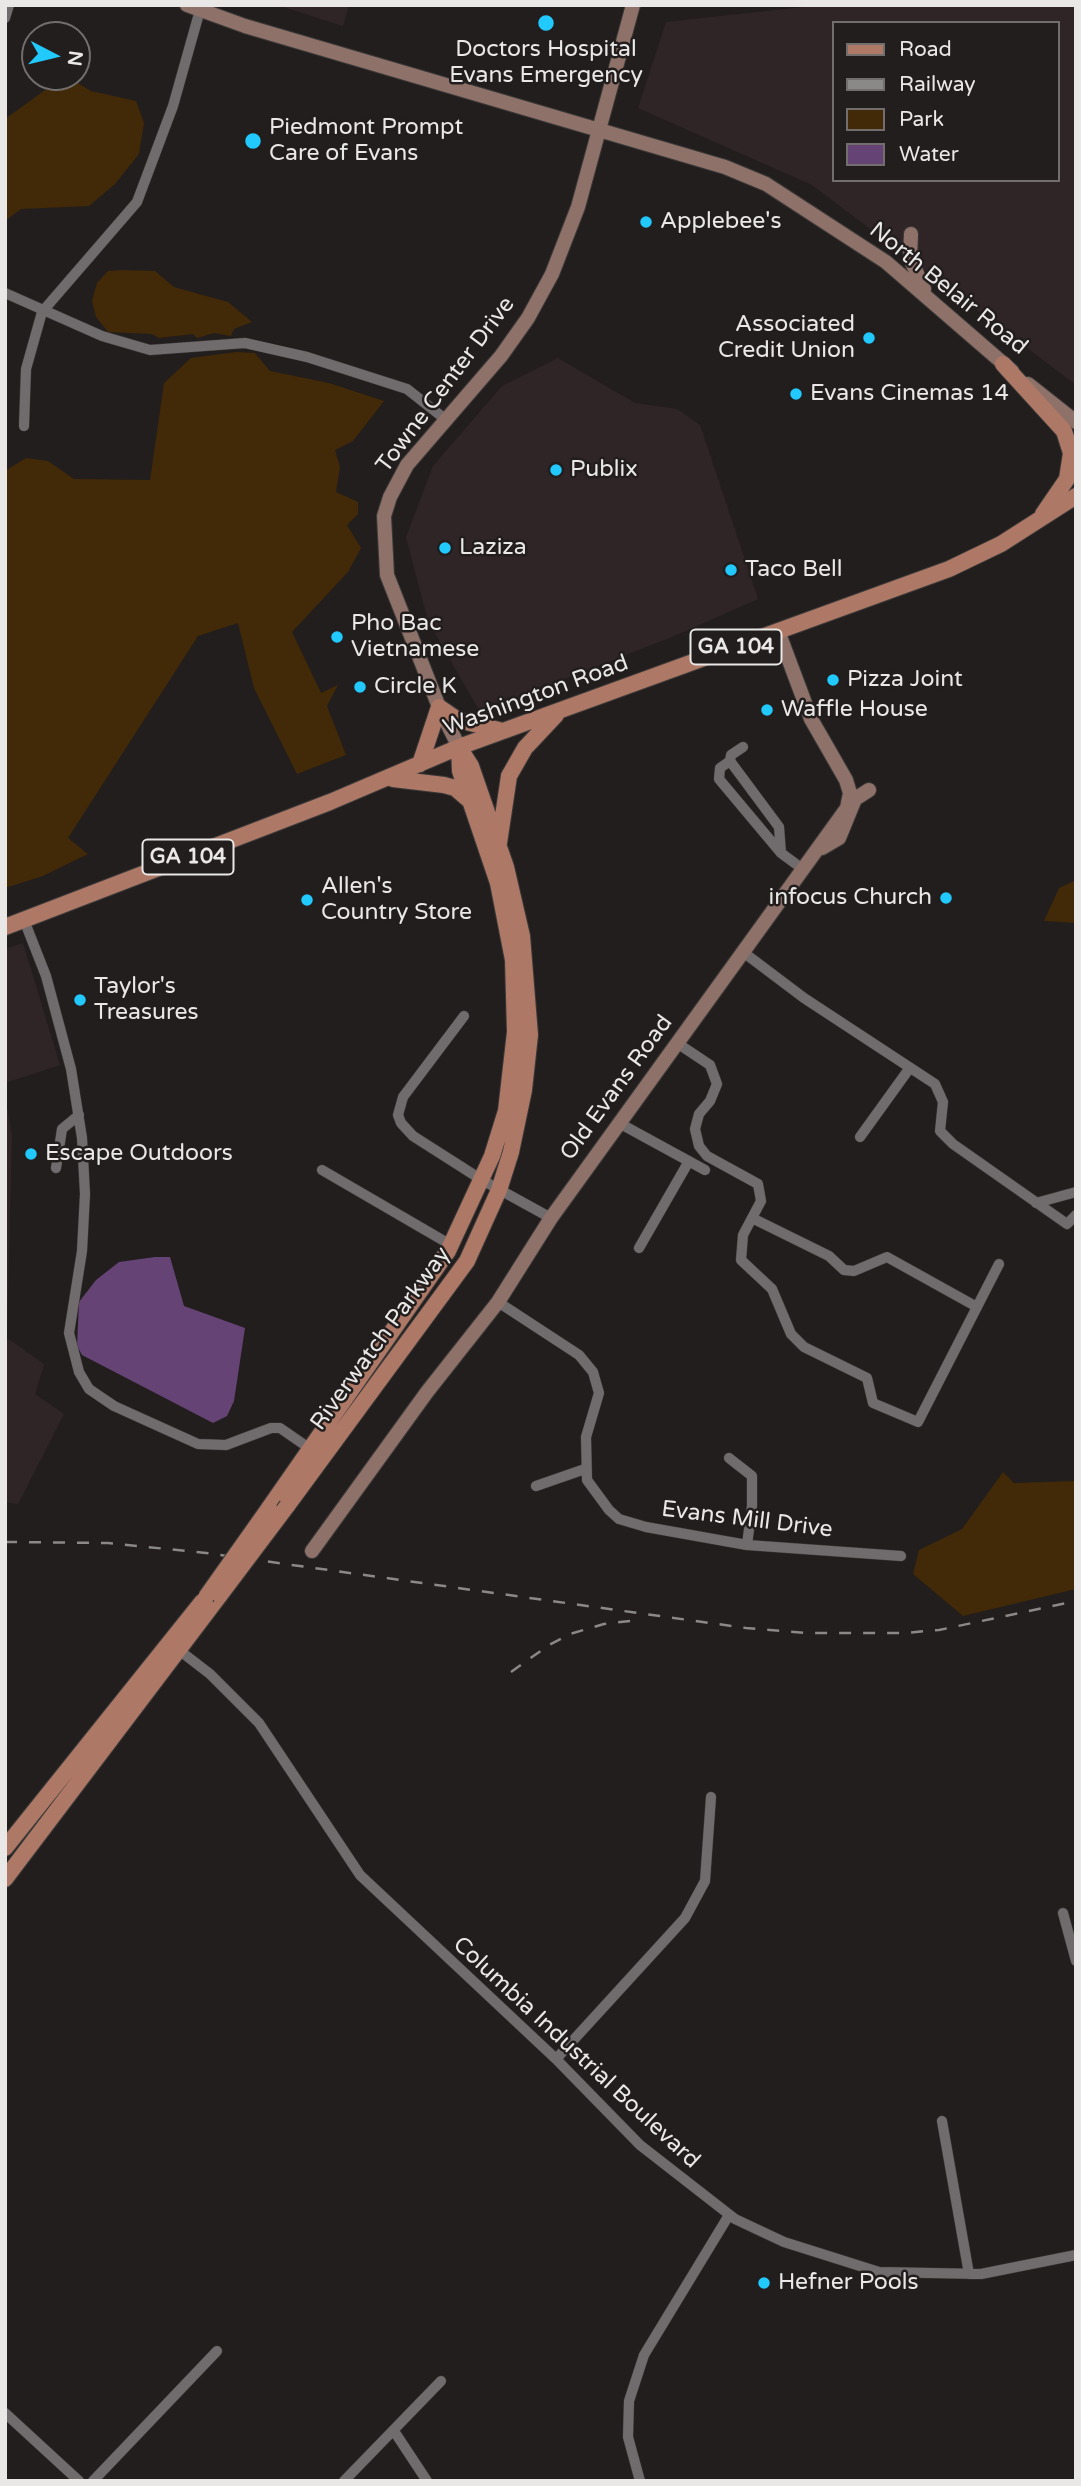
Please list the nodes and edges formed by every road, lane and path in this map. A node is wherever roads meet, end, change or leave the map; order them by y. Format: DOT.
graph roads {
  1 [pos="9,5"];
  2 [pos="633,5"];
  3 [pos="193,7"];
  4 [pos="5,18"];
  5 [pos="599,130"];
  6 [pos="911,234"];
  7 [pos="5,293"];
  8 [pos="928,296"];
  9 [pos="42,312"];
  10 [pos="1003,363"];
  11 [pos="445,419"];
  12 [pos="1076,422"];
  13 [pos="24,426"];
  14 [pos="1076,496"];
  15 [pos="1038,522"];
  16 [pos="778,631"];
  17 [pos="439,707"];
  18 [pos="561,710"];
  19 [pos="503,732"];
  20 [pos="459,747"];
  21 [pos="743,747"];
  22 [pos="730,761"];
  23 [pos="420,764"];
  24 [pos="387,779"];
  25 [pos="869,790"];
  26 [pos="471,802"];
  27 [pos="498,846"];
  28 [pos="818,850"];
  29 [pos="781,853"];
  30 [pos="804,870"];
  31 [pos="24,920"];
  32 [pos="5,927"];
  33 [pos="743,952"];
  34 [pos="464,1016"];
  35 [pos="677,1043"];
  36 [pos="908,1069"];
  37 [pos="79,1115"];
  38 [pos="619,1123"];
  39 [pos="860,1137"];
  40 [pos="689,1161"];
  41 [pos="56,1168"];
  42 [pos="322,1170"];
  43 [pos="705,1170"];
  44 [pos="482,1181"];
  45 [pos="499,1190"];
  46 [pos="1076,1192"];
  47 [pos="1036,1203"];
  48 [pos="1076,1216"];
  49 [pos="551,1218"];
  50 [pos="752,1218"];
  51 [pos="451,1245"];
  52 [pos="639,1248"];
  53 [pos="999,1264"];
  54 [pos="498,1302"];
  55 [pos="977,1307"];
  56 [pos="309,1448"];
  57 [pos="729,1458"];
  58 [pos="585,1469"];
  59 [pos="536,1486"];
  60 [pos="747,1545"];
  61 [pos="312,1550"];
  62 [pos="901,1556"];
  63 [pos="213,1596"];
  64 [pos="174,1647"];
  65 [pos="711,1797"];
  66 [pos="5,1848"];
  67 [pos="5,1880"];
  68 [pos="1063,1913"];
  69 [pos="1076,1961"];
  70 [pos="556,2059"];
  71 [pos="942,2121"];
  72 [pos="729,2215"];
  73 [pos="1076,2255"];
  74 [pos="970,2274"];
  75 [pos="217,2351"];
  76 [pos="442,2381"];
  77 [pos="5,2413"];
  78 [pos="394,2431"];
  79 [pos="79,2481"];
  80 [pos="93,2481"];
  81 [pos="344,2481"];
  82 [pos="427,2481"];
  83 [pos="640,2481"];
  1 -- 4 [label="street"];
  2 -- 5 [label="main road, Towne Center Drive"];
  3 -- 5 [label="main road, North Belair Road"];
  3 -- 9 [label="street"];
  5 -- 8 [label="main road, North Belair Road"];
  5 -- 11 [label="main road, Towne Center Drive"];
  6 -- 8 [label="main road"];
  7 -- 9 [label="street"];
  8 -- 10 [label="main road, North Belair Road"];
  9 -- 11 [label="street"];
  9 -- 13 [label="street"];
  10 -- 12 [label="main road, North Belair Road"];
  10 -- 15 [label="main road"];
  11 -- 17 [label="main road, Towne Center Drive"];
  14 -- 15 [label="main road, Washington Road / GA 104"];
  15 -- 16 [label="main road, Washington Road / GA 104"];
  16 -- 18 [label="main road, Washington Road / GA 104"];
  16 -- 28 [label="main road, Old Evans Road"];
  17 -- 19 [label="main road"];
  17 -- 20 [label="main road, Towne Center Drive"];
  17 -- 23 [label="main road"];
  18 -- 19 [label="main road, Washington Road / GA 104"];
  18 -- 27 [label="main road"];
  19 -- 20 [label="main road, Washington Road / GA 104"];
  20 -- 23 [label="main road, Washington Road / GA 104"];
  20 -- 26 [label="main road, Riverwatch Parkway"];
  20 -- 27 [label="main road, Riverwatch Parkway"];
  21 -- 22 [label="street"];
  22 -- 29 [label="street"];
  22 -- 29 [label="street"];
  23 -- 24 [label="main road, Washington Road / GA 104"];
  24 -- 26 [label="main road"];
  24 -- 31 [label="main road, Washington Road / GA 104"];
  25 -- 28 [label="main road"];
  26 -- 44 [label="main road, Riverwatch Parkway"];
  27 -- 45 [label="main road, Riverwatch Parkway"];
  28 -- 30 [label="main road, Old Evans Road"];
  29 -- 30 [label="street"];
  30 -- 33 [label="main road, Old Evans Road"];
  31 -- 32 [label="main road, Washington Road / GA 104"];
  31 -- 37 [label="street"];
  33 -- 35 [label="main road, Old Evans Road"];
  33 -- 36 [label="street"];
  34 -- 44 [label="street"];
  35 -- 38 [label="main road, Old Evans Road"];
  35 -- 50 [label="street"];
  36 -- 39 [label="street"];
  36 -- 47 [label="street"];
  37 -- 41 [label="street"];
  37 -- 56 [label="street"];
  38 -- 40 [label="street"];
  38 -- 49 [label="main road, Old Evans Road"];
  40 -- 43 [label="street"];
  40 -- 52 [label="street"];
  42 -- 51 [label="street"];
  44 -- 45 [label="street"];
  44 -- 51 [label="main road, Riverwatch Parkway"];
  45 -- 49 [label="street"];
  45 -- 63 [label="main road, Riverwatch Parkway, bridge"];
  46 -- 47 [label="street"];
  47 -- 48 [label="street"];
  49 -- 54 [label="main road, Old Evans Road"];
  50 -- 55 [label="street"];
  50 -- 55 [label="street"];
  51 -- 56 [label="main road, Riverwatch Parkway"];
  53 -- 55 [label="street"];
  54 -- 58 [label="street"];
  54 -- 61 [label="main road, Old Evans Road"];
  56 -- 63 [label="main road, Riverwatch Parkway, bridge"];
  57 -- 60 [label="street"];
  58 -- 59 [label="street"];
  58 -- 60 [label="street, Evans Mill Drive"];
  60 -- 62 [label="street, Evans Mill Drive"];
  63 -- 64 [label="main road, Riverwatch Parkway"];
  64 -- 66 [label="main road, Riverwatch Parkway"];
  64 -- 67 [label="main road, Riverwatch Parkway"];
  64 -- 70 [label="street, Columbia Industrial Boulevard"];
  65 -- 70 [label="street"];
  68 -- 69 [label="street"];
  70 -- 72 [label="street, Columbia Industrial Boulevard"];
  71 -- 74 [label="street"];
  72 -- 74 [label="street, Columbia Industrial Boulevard"];
  72 -- 83 [label="street"];
  73 -- 74 [label="street, Columbia Industrial Boulevard"];
  75 -- 80 [label="street"];
  76 -- 78 [label="street"];
  77 -- 79 [label="street"];
  78 -- 81 [label="street"];
  78 -- 82 [label="street"];
}
